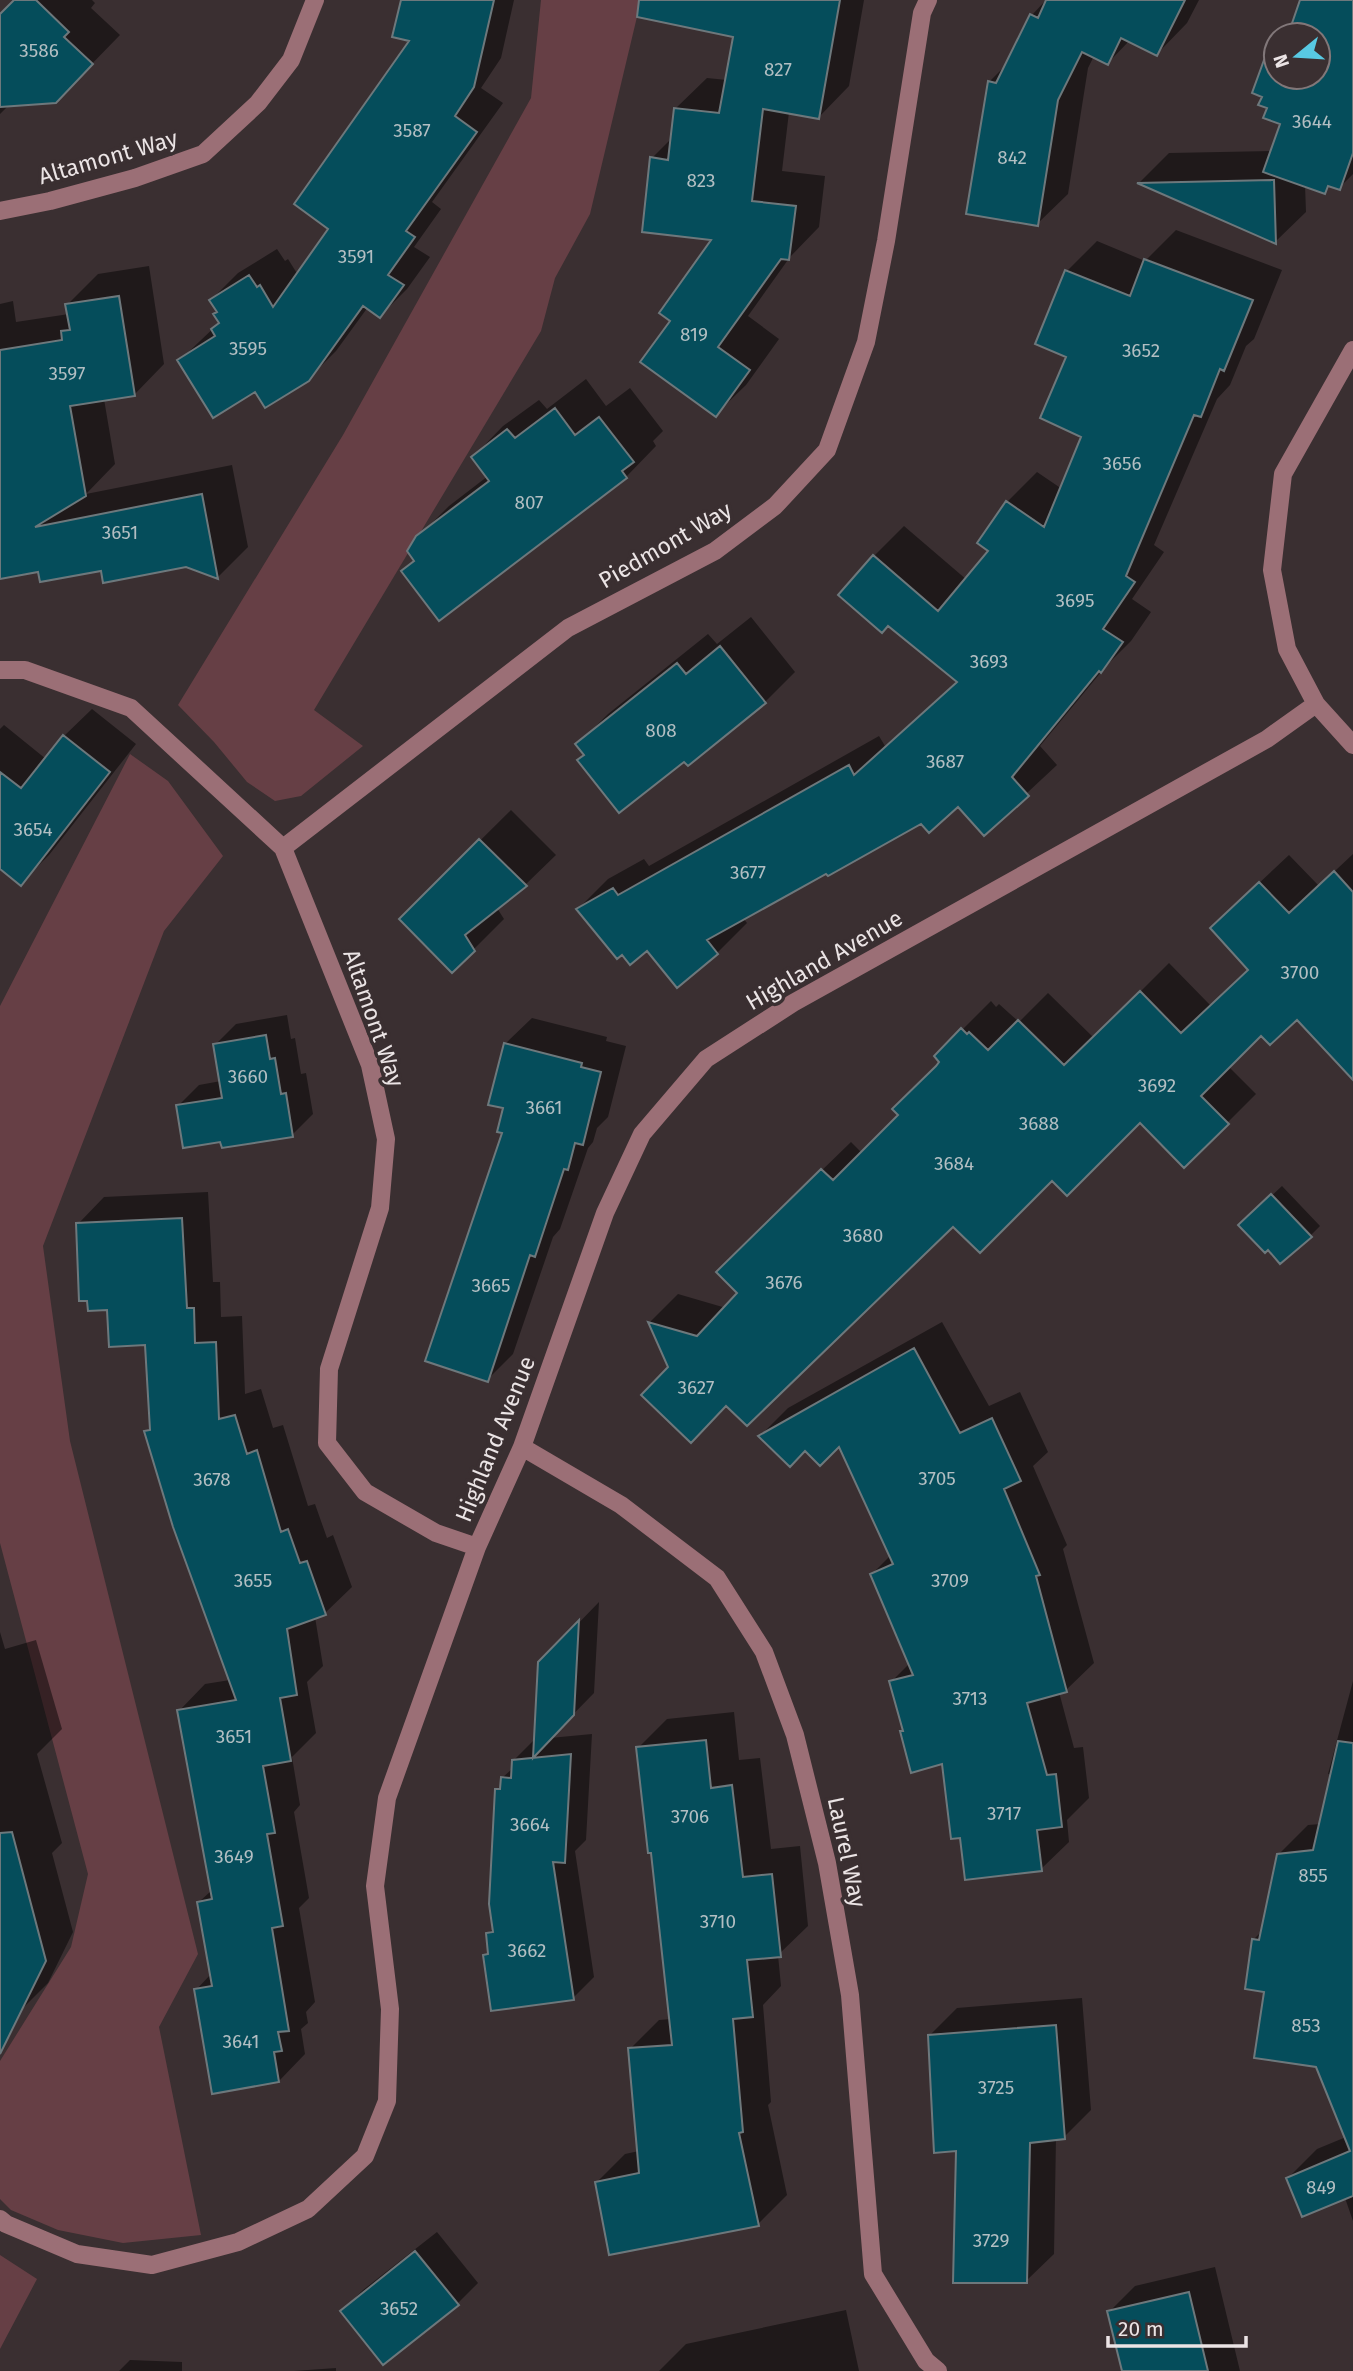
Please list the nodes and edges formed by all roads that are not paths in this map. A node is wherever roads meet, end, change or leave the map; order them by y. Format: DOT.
graph roads {
  1 [pos="315,0"];
  2 [pos="928,0"];
  3 [pos="0,211"];
  4 [pos="1353,350"];
  5 [pos="0,670"];
  6 [pos="1316,704"];
  7 [pos="1353,745"];
  8 [pos="283,848"];
  9 [pos="522,1447"];
  10 [pos="477,1547"];
  11 [pos="0,2219"];
  12 [pos="938,2371"];
  1 -- 3 [label="street, Altamont Way"];
  2 -- 8 [label="street, Piedmont Way"];
  4 -- 6 [label="street"];
  5 -- 8 [label="street, Altamont Way"];
  6 -- 7 [label="street"];
  6 -- 9 [label="street, Highland Avenue"];
  8 -- 10 [label="street, Altamont Way"];
  9 -- 10 [label="street, Highland Avenue"];
  9 -- 12 [label="street, Laurel Way"];
  10 -- 11 [label="street, Highland Avenue"];
}
